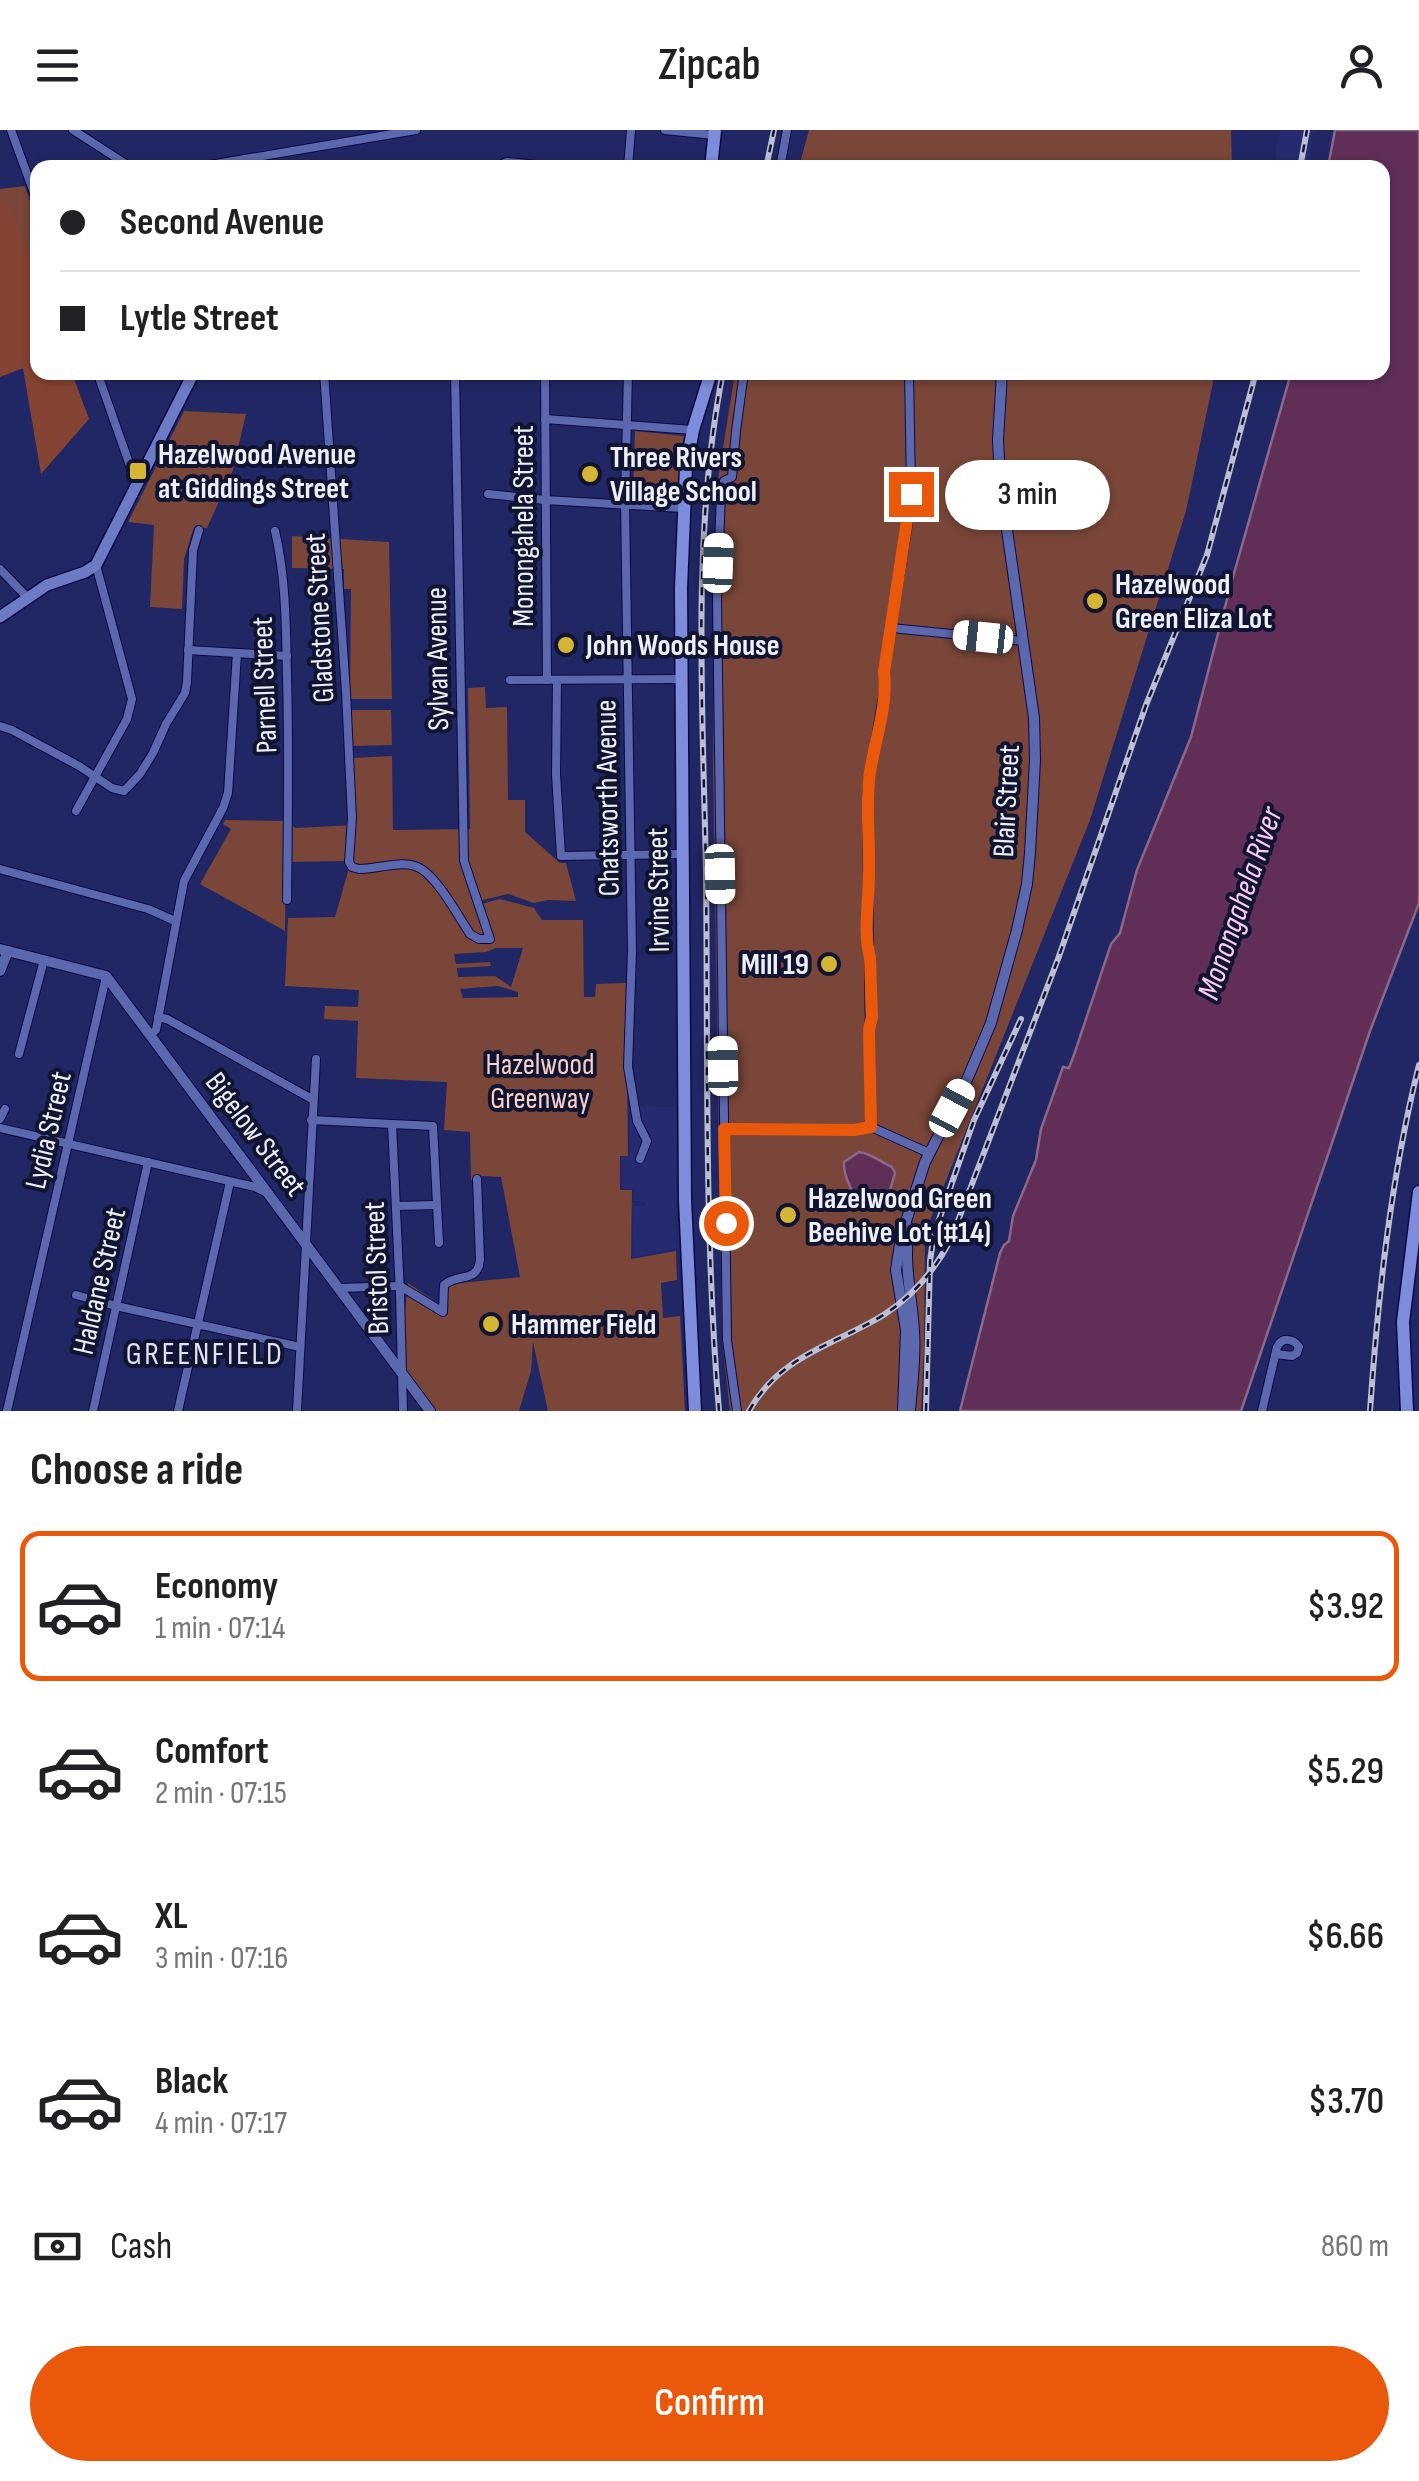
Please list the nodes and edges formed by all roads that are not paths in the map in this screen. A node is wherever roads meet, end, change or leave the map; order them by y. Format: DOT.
graph roads {
  1 [pos="11,130"];
  2 [pos="73,130"];
  3 [pos="416,130"];
  4 [pos="631,130"];
  5 [pos="666,130"];
  6 [pos="788,130"];
  7 [pos="406,131"];
  8 [pos="715,133"];
  9 [pos="120,160"];
  10 [pos="238,160"];
  11 [pos="629,160"];
  12 [pos="712,160"];
  13 [pos="782,160"];
  14 [pos="30,182"];
  15 [pos="100,380"];
  16 [pos="190,380"];
  17 [pos="325,380"];
  18 [pos="454,380"];
  19 [pos="545,380"];
  20 [pos="628,380"];
  21 [pos="709,380"];
  22 [pos="743,380"];
  23 [pos="909,380"];
  24 [pos="1002,380"];
  25 [pos="545,419"];
  26 [pos="627,424"];
  27 [pos="694,430"];
  28 [pos="139,483"];
  29 [pos="488,494"];
  30 [pos="544,500"];
  31 [pos="625,503"];
  32 [pos="682,508"];
  33 [pos="198,530"];
  34 [pos="274,530"];
  35 [pos="96,566"];
  36 [pos="0,569"];
  37 [pos="27,596"];
  38 [pos="0,617"];
  39 [pos="891,628"];
  40 [pos="1023,641"];
  41 [pos="188,650"];
  42 [pos="237,654"];
  43 [pos="287,656"];
  44 [pos="628,679"];
  45 [pos="681,679"];
  46 [pos="510,680"];
  47 [pos="552,680"];
  48 [pos="0,726"];
  49 [pos="94,778"];
  50 [pos="76,811"];
  51 [pos="683,854"];
  52 [pos="630,856"];
  53 [pos="0,869"];
  54 [pos="287,900"];
  55 [pos="175,922"];
  56 [pos="490,939"];
  57 [pos="4,950"];
  58 [pos="44,960"];
  59 [pos="0,971"];
  60 [pos="106,976"];
  61 [pos="158,1017"];
  62 [pos="151,1034"];
  63 [pos="19,1054"];
  64 [pos="316,1059"];
  65 [pos="312,1099"];
  66 [pos="5,1110"];
  67 [pos="0,1120"];
  68 [pos="311,1120"];
  69 [pos="392,1124"];
  70 [pos="871,1127"];
  71 [pos="0,1128"];
  72 [pos="724,1129"];
  73 [pos="68,1143"];
  74 [pos="929,1153"];
  75 [pos="640,1158"];
  76 [pos="148,1162"];
  77 [pos="478,1179"];
  78 [pos="230,1182"];
  79 [pos="1419,1192"];
  80 [pos="269,1194"];
  81 [pos="436,1204"];
  82 [pos="396,1206"];
  83 [pos="304,1241"];
  84 [pos="438,1243"];
  85 [pos="400,1286"];
  86 [pos="339,1288"];
  87 [pos="76,1295"];
  88 [pos="116,1306"];
  89 [pos="198,1324"];
  90 [pos="300,1347"];
  91 [pos="1276,1354"];
  92 [pos="403,1374"];
  93 [pos="6,1411"];
  94 [pos="92,1411"];
  95 [pos="178,1411"];
  96 [pos="297,1411"];
  97 [pos="403,1411"];
  98 [pos="430,1411"];
  99 [pos="695,1411"];
  100 [pos="737,1411"];
  101 [pos="907,1411"];
  102 [pos="1262,1411"];
  103 [pos="1406,1411"];
  1 -- 14 [label="street"];
  2 -- 9 [label="street"];
  3 -- 7 [label="street"];
  4 -- 11 [label="street"];
  5 -- 8 [label="street"];
  6 -- 13 [label="street"];
  7 -- 10 [label="street"];
  8 -- 12 [label="main road"];
  15 -- 28 [label="street"];
  16 -- 28 [label="main road"];
  17 -- 56 [label="street, Gladstone Street"];
  18 -- 56 [label="street, Sylvan Avenue"];
  19 -- 25 [label="street, Monongahela Street"];
  20 -- 26 [label="street, Chatsworth Avenue"];
  21 -- 27 [label="main road, Irvine Street"];
  22 -- 72 [label="street"];
  23 -- 39 [label="street"];
  24 -- 40 [label="street, Blair Street"];
  25 -- 26 [label="street"];
  25 -- 30 [label="street, Monongahela Street"];
  26 -- 27 [label="street"];
  26 -- 31 [label="street, Chatsworth Avenue"];
  27 -- 32 [label="main road, Irvine Street"];
  28 -- 35 [label="main road"];
  29 -- 30 [label="street"];
  30 -- 31 [label="street"];
  30 -- 47 [label="street, Monongahela Street"];
  31 -- 32 [label="street"];
  31 -- 44 [label="street, Chatsworth Avenue"];
  32 -- 45 [label="main road, Irvine Street"];
  33 -- 41 [label="street"];
  34 -- 43 [label="street, Parnell Street"];
  35 -- 37 [label="main road"];
  35 -- 49 [label="street"];
  36 -- 37 [label="street"];
  37 -- 38 [label="main road"];
  39 -- 40 [label="street"];
  39 -- 70 [label="street"];
  40 -- 74 [label="street, Blair Street"];
  41 -- 42 [label="street"];
  41 -- 49 [label="street"];
  42 -- 43 [label="street"];
  42 -- 55 [label="street"];
  43 -- 54 [label="street, Parnell Street"];
  44 -- 45 [label="street"];
  44 -- 47 [label="street"];
  44 -- 52 [label="street, Chatsworth Avenue"];
  45 -- 51 [label="main road, Irvine Street"];
  46 -- 47 [label="street"];
  47 -- 52 [label="street, Monongahela Street"];
  48 -- 49 [label="street"];
  49 -- 50 [label="street"];
  51 -- 52 [label="street"];
  51 -- 99 [label="main road, Irvine Street"];
  52 -- 75 [label="street, Chatsworth Avenue"];
  53 -- 55 [label="street"];
  55 -- 61 [label="street"];
  57 -- 58 [label="street"];
  57 -- 59 [label="street"];
  58 -- 60 [label="street"];
  58 -- 63 [label="street"];
  60 -- 62 [label="street, Bigelow Street"];
  60 -- 73 [label="street, Lydia Street"];
  61 -- 62 [label="street"];
  61 -- 65 [label="street"];
  62 -- 80 [label="street, Bigelow Street"];
  64 -- 65 [label="street"];
  65 -- 68 [label="street"];
  66 -- 67 [label="street"];
  68 -- 69 [label="street"];
  68 -- 83 [label="street"];
  69 -- 81 [label="street"];
  69 -- 82 [label="street, Bristol Street"];
  70 -- 72 [label="street"];
  70 -- 74 [label="street"];
  71 -- 73 [label="street"];
  72 -- 100 [label="street"];
  73 -- 76 [label="street"];
  73 -- 93 [label="street, Lydia Street"];
  74 -- 101 [label="street, Blair Street"];
  76 -- 78 [label="street"];
  76 -- 88 [label="street, Haldane Street"];
  77 -- 85 [label="street"];
  78 -- 80 [label="street"];
  78 -- 89 [label="street"];
  79 -- 103 [label="main road"];
  80 -- 83 [label="street, Bigelow Street"];
  81 -- 82 [label="street"];
  81 -- 84 [label="street"];
  82 -- 85 [label="street, Bristol Street"];
  83 -- 86 [label="street, Bigelow Street"];
  83 -- 90 [label="street"];
  85 -- 86 [label="street"];
  85 -- 92 [label="street, Bristol Street"];
  86 -- 92 [label="street, Bigelow Street"];
  87 -- 88 [label="street"];
  88 -- 89 [label="street"];
  88 -- 94 [label="street, Haldane Street"];
  89 -- 90 [label="street"];
  89 -- 95 [label="street"];
  90 -- 96 [label="street"];
  91 -- 102 [label="street"];
  92 -- 97 [label="street, Bristol Street"];
  92 -- 98 [label="street, Bigelow Street"];
}
